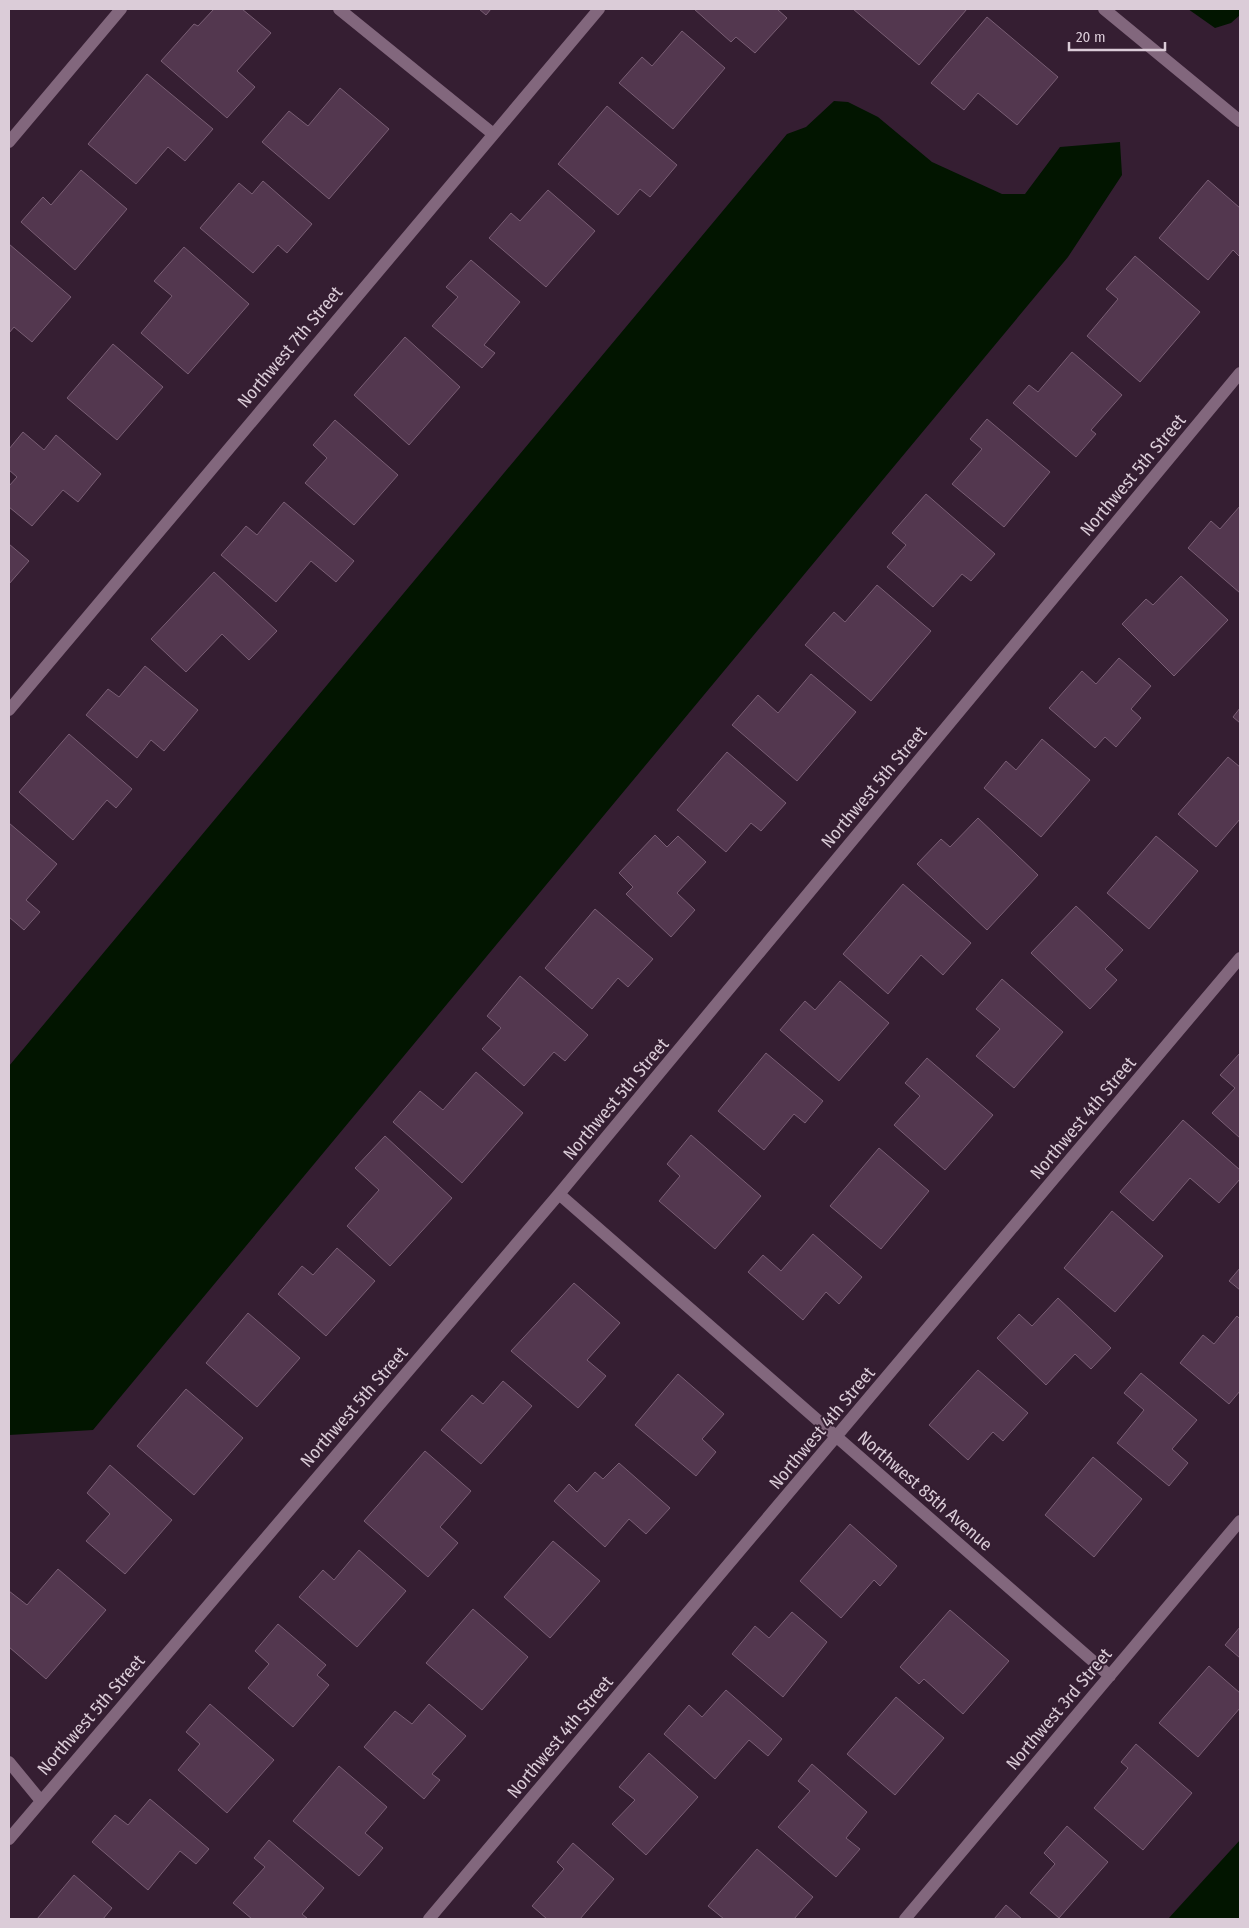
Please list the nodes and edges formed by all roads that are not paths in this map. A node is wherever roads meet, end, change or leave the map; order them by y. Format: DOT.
graph roads {
  1 [pos="121,9"];
  2 [pos="339,9"];
  3 [pos="598,9"];
  4 [pos="1104,9"];
  5 [pos="1240,122"];
  6 [pos="492,133"];
  7 [pos="9,142"];
  8 [pos="1240,373"];
  9 [pos="9,710"];
  10 [pos="1240,958"];
  11 [pos="559,1194"];
  12 [pos="838,1438"];
  13 [pos="1240,1521"];
  14 [pos="1110,1676"];
  15 [pos="9,1762"];
  16 [pos="41,1801"];
  17 [pos="9,1839"];
  18 [pos="429,1919"];
  19 [pos="904,1919"];
  1 -- 7 [label="street"];
  2 -- 6 [label="street"];
  3 -- 6 [label="street, Northwest 7th Street"];
  4 -- 5 [label="street"];
  6 -- 9 [label="street, Northwest 7th Street"];
  8 -- 11 [label="street, Northwest 5th Street"];
  10 -- 12 [label="street, Northwest 4th Street"];
  11 -- 12 [label="street, Northwest 85th Avenue"];
  11 -- 16 [label="street, Northwest 5th Street"];
  12 -- 14 [label="street, Northwest 85th Avenue"];
  12 -- 18 [label="street, Northwest 4th Street"];
  13 -- 14 [label="street, Northwest 3rd Street"];
  14 -- 19 [label="street, Northwest 3rd Street"];
  15 -- 16 [label="street"];
  16 -- 17 [label="street, Northwest 5th Street"];
}
